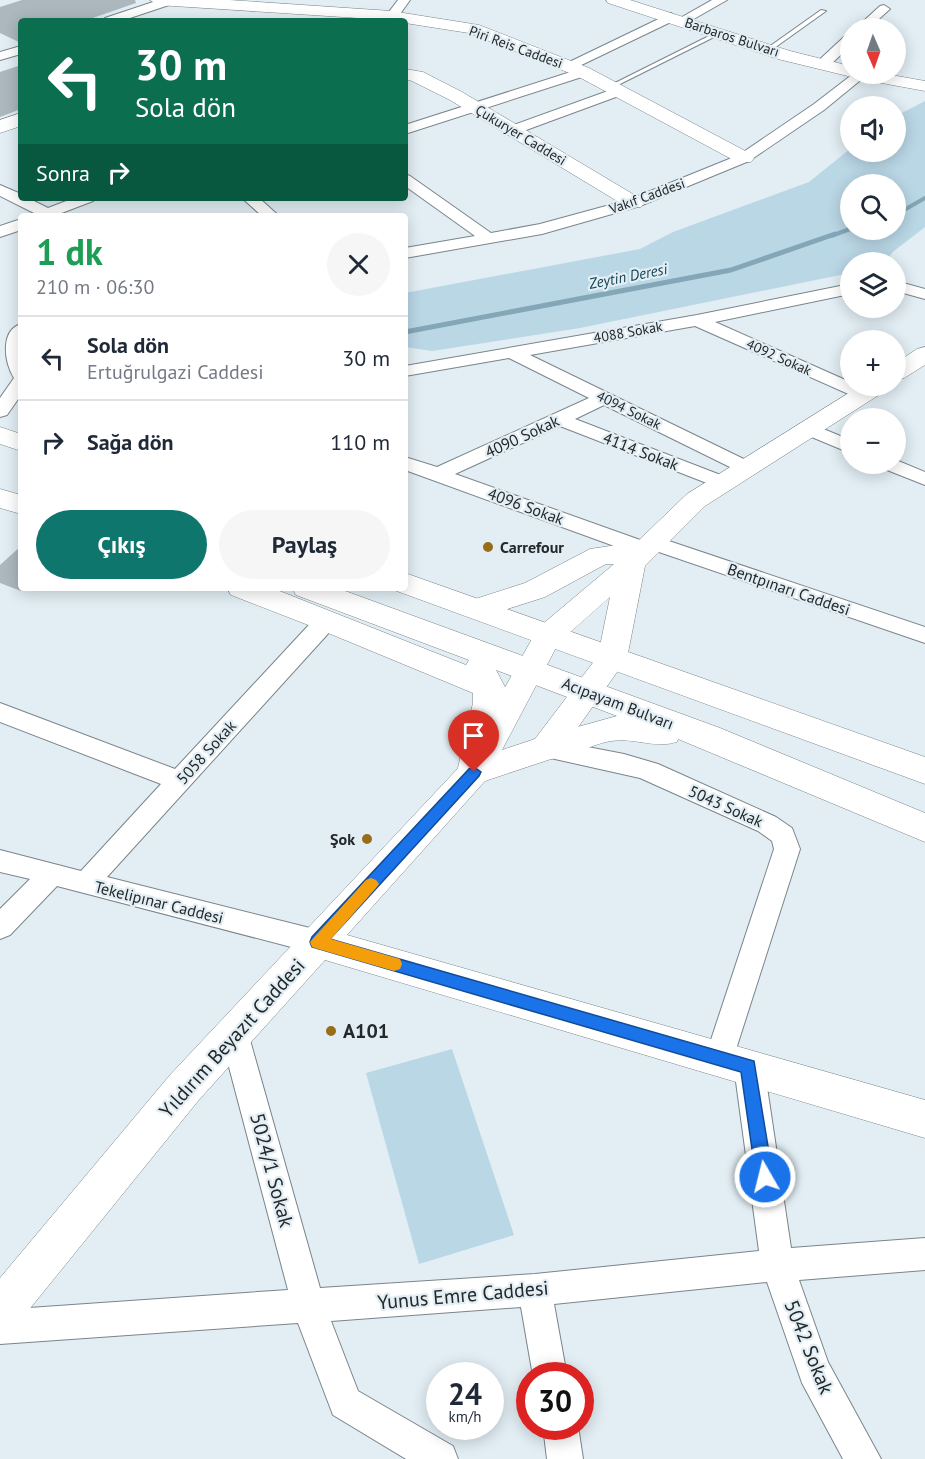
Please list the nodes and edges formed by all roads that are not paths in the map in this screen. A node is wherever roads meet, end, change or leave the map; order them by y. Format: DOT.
graph roads {
  1 [pos="404,0"];
  2 [pos="614,0"];
  3 [pos="721,0"];
  4 [pos="163,1"];
  5 [pos="884,9"];
  6 [pos="823,11"];
  7 [pos="117,18"];
  8 [pos="376,18"];
  9 [pos="390,18"];
  10 [pos="874,18"];
  11 [pos="676,19"];
  12 [pos="408,21"];
  13 [pos="719,33"];
  14 [pos="840,48"];
  15 [pos="768,50"];
  16 [pos="822,64"];
  17 [pos="840,68"];
  18 [pos="575,69"];
  19 [pos="408,74"];
  20 [pos="906,82"];
  21 [pos="848,84"];
  22 [pos="925,86"];
  23 [pos="615,89"];
  24 [pos="477,108"];
  25 [pos="18,120"];
  26 [pos="0,127"];
  27 [pos="408,129"];
  28 [pos="513,130"];
  29 [pos="744,158"];
  30 [pos="408,181"];
  31 [pos="0,190"];
  32 [pos="18,200"];
  33 [pos="20,201"];
  34 [pos="81,201"];
  35 [pos="254,201"];
  36 [pos="634,203"];
  37 [pos="42,213"];
  38 [pos="51,213"];
  39 [pos="268,213"];
  40 [pos="18,225"];
  41 [pos="0,232"];
  42 [pos="488,238"];
  43 [pos="408,252"];
  44 [pos="906,289"];
  45 [pos="840,291"];
  46 [pos="925,294"];
  47 [pos="697,320"];
  48 [pos="12,328"];
  49 [pos="512,353"];
  50 [pos="925,354"];
  51 [pos="18,364"];
  52 [pos="906,366"];
  53 [pos="408,370"];
  54 [pos="840,378"];
  55 [pos="18,386"];
  56 [pos="860,396"];
  57 [pos="604,398"];
  58 [pos="0,411"];
  59 [pos="558,419"];
  60 [pos="809,429"];
  61 [pos="0,435"];
  62 [pos="18,442"];
  63 [pos="840,443"];
  64 [pos="408,464"];
  65 [pos="747,468"];
  66 [pos="906,471"];
  67 [pos="440,474"];
  68 [pos="0,475"];
  69 [pos="925,479"];
  70 [pos="18,482"];
  71 [pos="724,483"];
  72 [pos="0,498"];
  73 [pos="18,504"];
  74 [pos="644,552"];
  75 [pos="408,584"];
  76 [pos="250,591"];
  77 [pos="315,591"];
  78 [pos="476,609"];
  79 [pos="327,620"];
  80 [pos="548,635"];
  81 [pos="925,635"];
  82 [pos="466,646"];
  83 [pos="612,658"];
  84 [pos="529,670"];
  85 [pos="489,687"];
  86 [pos="587,692"];
  87 [pos="0,712"];
  88 [pos="708,737"];
  89 [pos="546,748"];
  90 [pos="925,771"];
  91 [pos="474,772"];
  92 [pos="179,781"];
  93 [pos="925,828"];
  94 [pos="925,852"];
  95 [pos="0,861"];
  96 [pos="51,875"];
  97 [pos="85,884"];
  98 [pos="0,927"];
  99 [pos="318,942"];
  100 [pos="234,1033"];
  101 [pos="734,1062"];
  102 [pos="925,1119"];
  103 [pos="925,1254"];
  104 [pos="777,1265"];
  105 [pos="535,1290"];
  106 [pos="309,1307"];
  107 [pos="0,1312"];
  108 [pos="0,1327"];
  109 [pos="548,1362"];
  110 [pos="562,1440"];
  111 [pos="440,1459"];
  112 [pos="565,1459"];
  113 [pos="863,1459"];
  1 -- 9 [label="street"];
  2 -- 11 [label="street, Barbaros Bulvarı"];
  3 -- 11 [label="street"];
  4 -- 7 [label="street"];
  4 -- 8 [label="street, Piri Reis Caddesi"];
  5 -- 10 [label="street"];
  6 -- 15 [label="lane"];
  11 -- 13 [label="street, Barbaros Bulvarı"];
  11 -- 18 [label="street"];
  12 -- 18 [label="street, Piri Reis Caddesi"];
  13 -- 15 [label="street, Barbaros Bulvarı"];
  13 -- 23 [label="lane"];
  14 -- 16 [label="street"];
  15 -- 16 [label="street, Barbaros Bulvarı"];
  16 -- 17 [label="street, Barbaros Bulvarı"];
  18 -- 23 [label="street, Piri Reis Caddesi"];
  18 -- 24 [label="street"];
  19 -- 24 [label="street, Çukuryer Caddesi"];
  20 -- 22 [label="street"];
  21 -- 29 [label="street, Vakıf Caddesi"];
  23 -- 28 [label="street"];
  23 -- 29 [label="street, Piri Reis Caddesi"];
  24 -- 27 [label="street"];
  24 -- 28 [label="street, Çukuryer Caddesi"];
  25 -- 26 [label="street"];
  28 -- 36 [label="street, Çukuryer Caddesi"];
  29 -- 36 [label="street, Vakıf Caddesi"];
  30 -- 42 [label="street"];
  31 -- 32 [label="street"];
  33 -- 37 [label="street"];
  34 -- 38 [label="street"];
  35 -- 39 [label="street"];
  36 -- 42 [label="street, Vakıf Caddesi"];
  40 -- 41 [label="street"];
  42 -- 43 [label="street, Vakıf Caddesi"];
  44 -- 46 [label="street"];
  45 -- 47 [label="street, 4088 Sokak"];
  47 -- 49 [label="street, 4088 Sokak"];
  47 -- 54 [label="street, 4092 Sokak"];
  48 -- 51 [label="street"];
  49 -- 53 [label="street, 4088 Sokak"];
  49 -- 57 [label="street, 4094 Sokak"];
  50 -- 52 [label="street"];
  55 -- 58 [label="street"];
  56 -- 60 [label="street"];
  57 -- 59 [label="street, 4090 Sokak"];
  57 -- 65 [label="street, 4094 Sokak"];
  59 -- 67 [label="street, 4090 Sokak"];
  59 -- 71 [label="street, 4114 Sokak"];
  60 -- 63 [label="street"];
  60 -- 65 [label="street"];
  61 -- 62 [label="main road"];
  64 -- 67 [label="street, 4096 Sokak"];
  65 -- 71 [label="street"];
  66 -- 69 [label="street"];
  67 -- 74 [label="street, 4096 Sokak"];
  68 -- 70 [label="main road"];
  71 -- 74 [label="street"];
  72 -- 73 [label="main road"];
  74 -- 78 [label="street"];
  74 -- 80 [label="street"];
  74 -- 81 [label="street, Bentpınarı Caddesi"];
  74 -- 83 [label="street"];
  75 -- 78 [label="main road"];
  76 -- 79 [label="main road"];
  77 -- 82 [label="main road, Acıpayam Bulvarı"];
  78 -- 80 [label="main road"];
  79 -- 85 [label="main road"];
  79 -- 92 [label="street, 5058 Sokak"];
  80 -- 83 [label="main road"];
  80 -- 84 [label="street"];
  82 -- 84 [label="main road, Acıpayam Bulvarı"];
  82 -- 85 [label="main road"];
  83 -- 86 [label="street"];
  83 -- 90 [label="main road"];
  84 -- 86 [label="main road, Acıpayam Bulvarı"];
  84 -- 91 [label="street"];
  85 -- 91 [label="main road"];
  86 -- 88 [label="main road, Acıpayam Bulvarı"];
  86 -- 89 [label="street"];
  87 -- 92 [label="street"];
  88 -- 89 [label="main road"];
  88 -- 93 [label="main road, Acıpayam Bulvarı"];
  88 -- 94 [label="main road"];
  89 -- 91 [label="street"];
  89 -- 101 [label="street, 5043 Sokak"];
  91 -- 99 [label="street, Yıldırım Beyazıt Caddesi"];
  92 -- 97 [label="street, 5058 Sokak"];
  95 -- 96 [label="street, Tekelipınar Caddesi"];
  96 -- 97 [label="street, Tekelipınar Caddesi"];
  96 -- 98 [label="street"];
  97 -- 99 [label="street, Tekelipınar Caddesi"];
  99 -- 100 [label="street, Yıldırım Beyazıt Caddesi"];
  99 -- 101 [label="street"];
  100 -- 106 [label="street, 5024/1 Sokak"];
  100 -- 107 [label="street, Yıldırım Beyazıt Caddesi"];
  101 -- 102 [label="street"];
  101 -- 104 [label="street, 5042 Sokak"];
  103 -- 104 [label="street, Yunus Emre Caddesi"];
  104 -- 105 [label="street, Yunus Emre Caddesi"];
  104 -- 113 [label="street, 5042 Sokak"];
  105 -- 106 [label="street, Yunus Emre Caddesi"];
  105 -- 109 [label="street"];
  106 -- 108 [label="street, Yunus Emre Caddesi"];
  106 -- 111 [label="street, 5024/1 Sokak"];
  110 -- 112 [label="street"];
}
